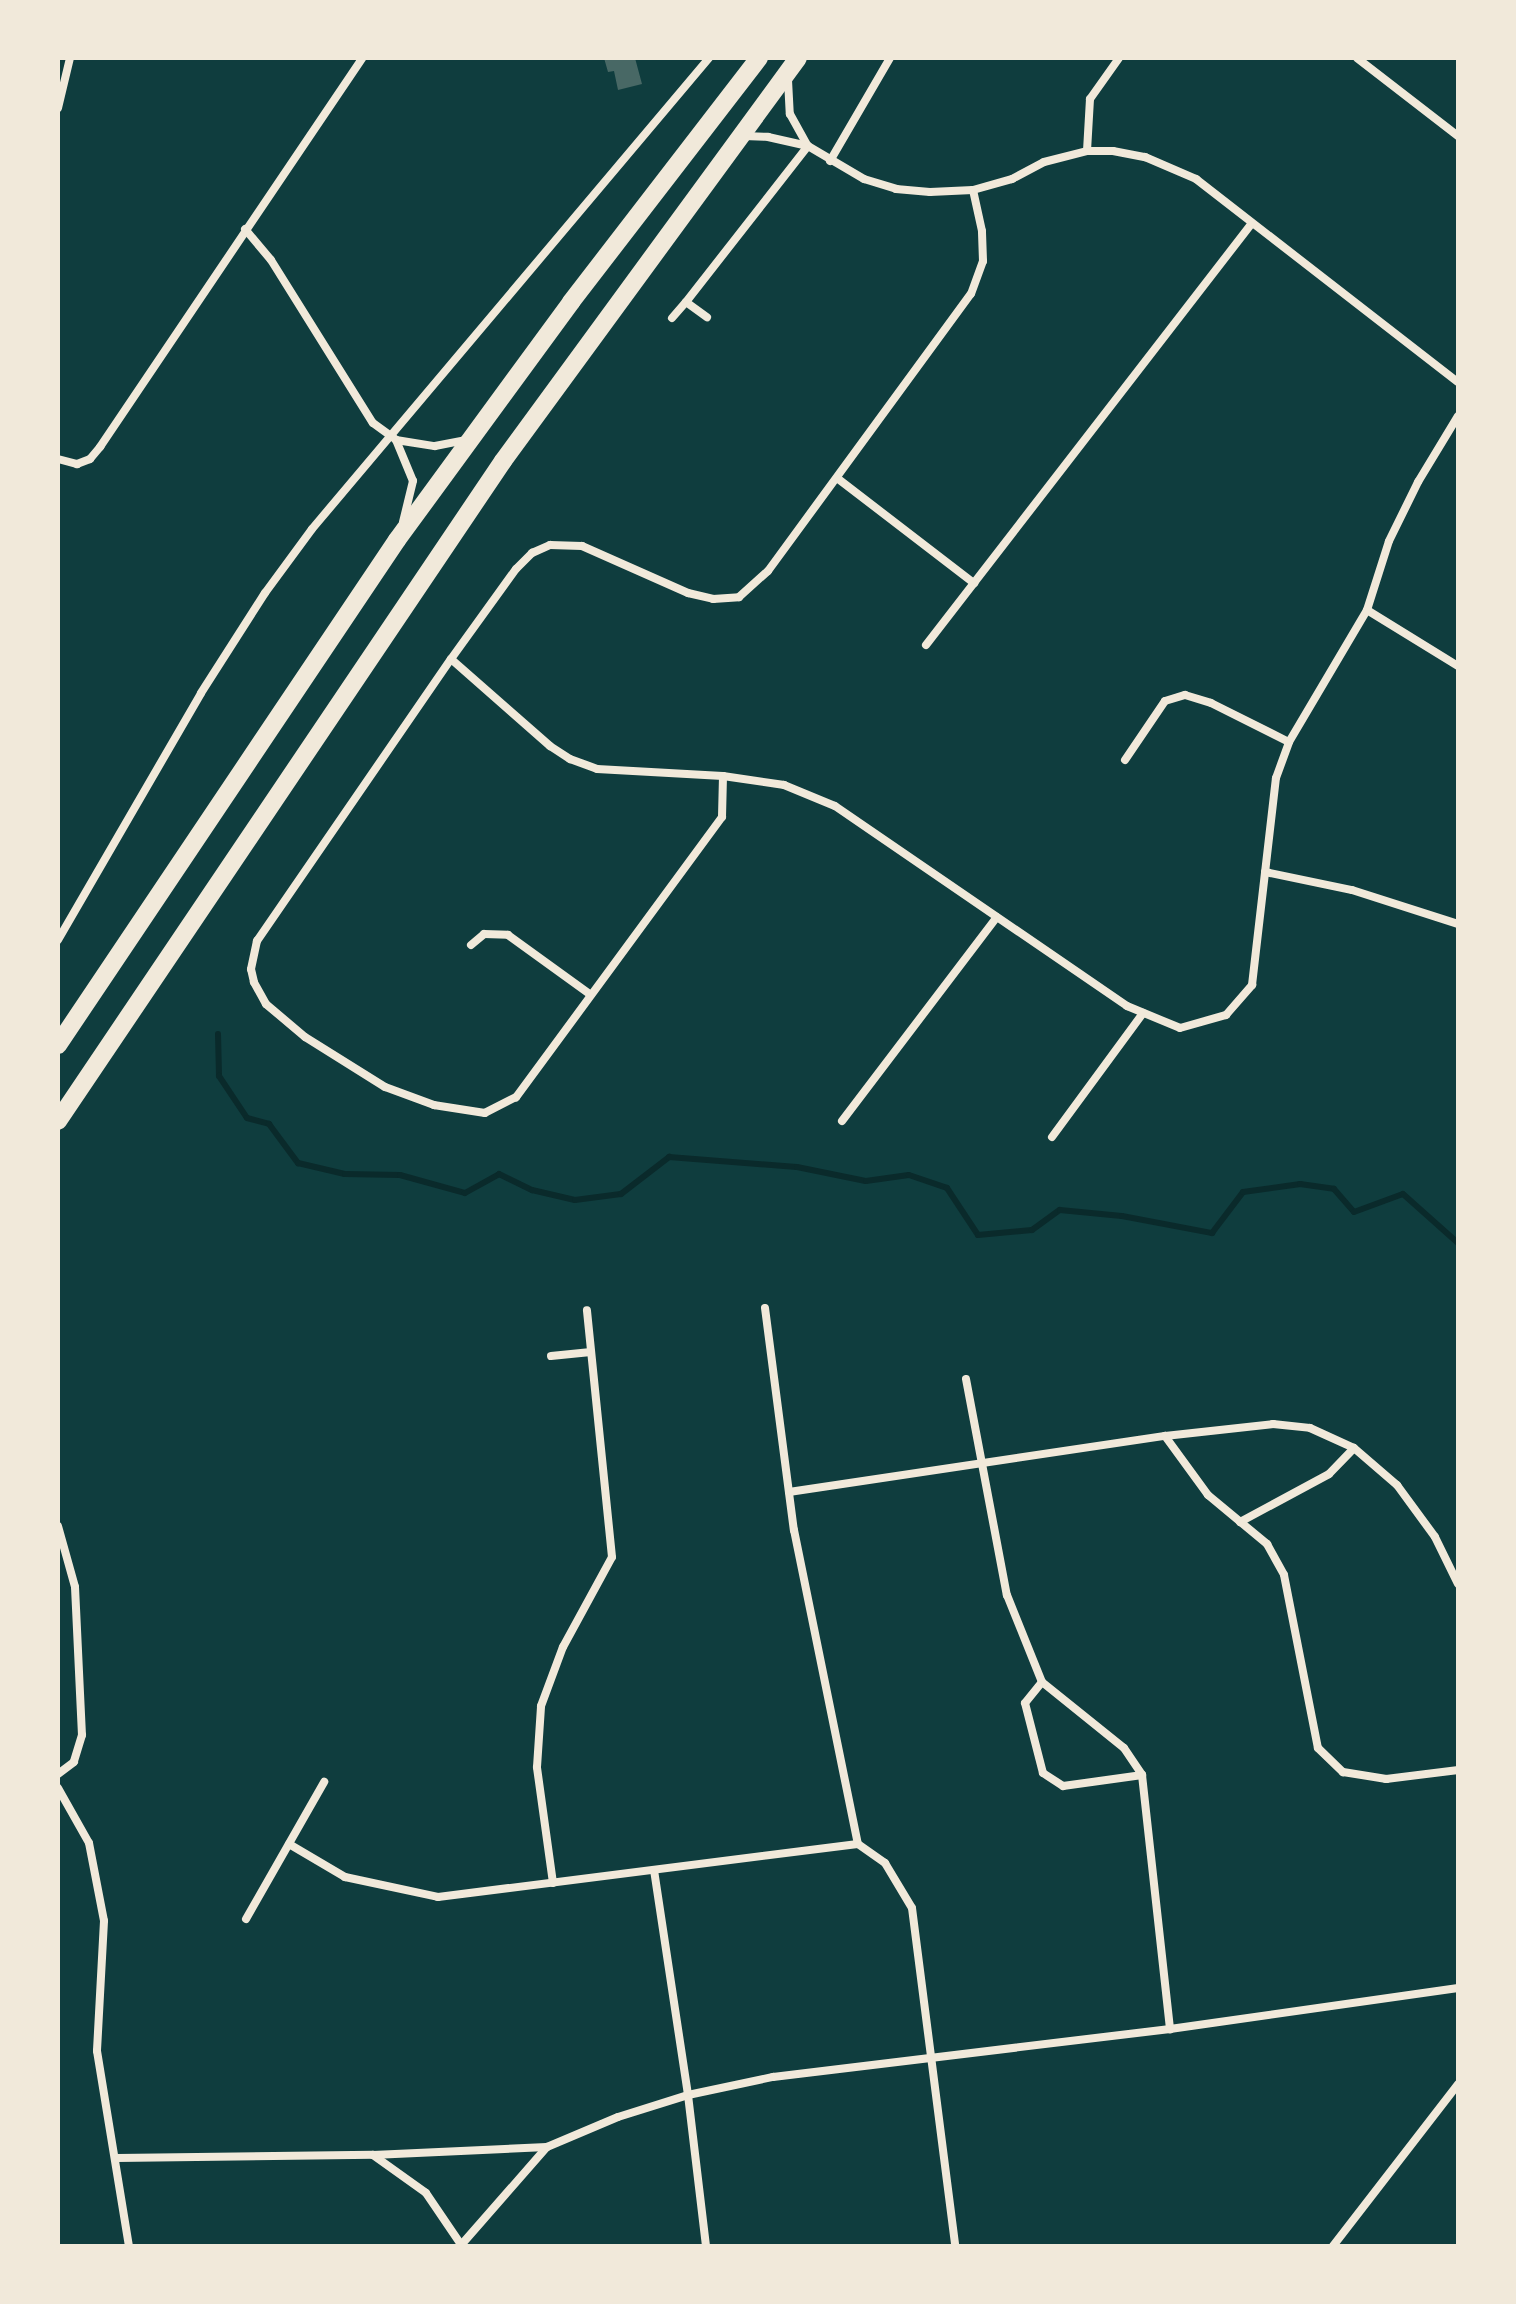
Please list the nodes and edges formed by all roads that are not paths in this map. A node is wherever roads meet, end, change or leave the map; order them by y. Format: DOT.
graph roads {
  1 [pos="70,58"];
  2 [pos="362,58"];
  3 [pos="709,58"];
  4 [pos="759,58"];
  5 [pos="890,58"];
  6 [pos="1119,58"];
  7 [pos="1357,58"];
  8 [pos="794,63"];
  9 [pos="61,82"];
  10 [pos="58,108"];
  11 [pos="737,136"];
  12 [pos="1458,136"];
  13 [pos="808,146"];
  14 [pos="1087,151"];
  15 [pos="830,161"];
  16 [pos="973,190"];
  17 [pos="1252,223"];
  18 [pos="245,229"];
  19 [pos="686,302"];
  20 [pos="707,317"];
  21 [pos="672,318"];
  22 [pos="1458,382"];
  23 [pos="1458,416"];
  24 [pos="393,437"];
  25 [pos="471,439"];
  26 [pos="58,459"];
  27 [pos="837,478"];
  28 [pos="397,540"];
  29 [pos="974,583"];
  30 [pos="1367,610"];
  31 [pos="926,645"];
  32 [pos="451,659"];
  33 [pos="1458,666"];
  34 [pos="1289,742"];
  35 [pos="1125,760"];
  36 [pos="723,776"];
  37 [pos="1265,872"];
  38 [pos="997,917"];
  39 [pos="1458,924"];
  40 [pos="58,939"];
  41 [pos="471,945"];
  42 [pos="591,995"];
  43 [pos="1143,1013"];
  44 [pos="58,1045"];
  45 [pos="58,1121"];
  46 [pos="842,1121"];
  47 [pos="1052,1137"];
  48 [pos="765,1308"];
  49 [pos="587,1310"];
  50 [pos="591,1352"];
  51 [pos="551,1356"];
  52 [pos="966,1379"];
  53 [pos="1165,1436"];
  54 [pos="1354,1448"];
  55 [pos="984,1465"];
  56 [pos="789,1492"];
  57 [pos="1240,1522"];
  58 [pos="58,1526"];
  59 [pos="1458,1584"];
  60 [pos="1042,1682"];
  61 [pos="1458,1770"];
  62 [pos="58,1774"];
  63 [pos="1142,1775"];
  64 [pos="324,1782"];
  65 [pos="58,1788"];
  66 [pos="289,1844"];
  67 [pos="858,1844"];
  68 [pos="654,1870"];
  69 [pos="553,1883"];
  70 [pos="246,1919"];
  71 [pos="1458,1988"];
  72 [pos="1170,2029"];
  73 [pos="930,2058"];
  74 [pos="1458,2084"];
  75 [pos="688,2095"];
  76 [pos="547,2147"];
  77 [pos="373,2155"];
  78 [pos="117,2158"];
  79 [pos="462,2245"];
  80 [pos="129,2246"];
  81 [pos="706,2246"];
  82 [pos="955,2246"];
  83 [pos="1333,2246"];
  1 -- 9 [label="street"];
  2 -- 18 [label="street"];
  3 -- 24 [label="street"];
  4 -- 25 [label="highway"];
  5 -- 15 [label="street"];
  6 -- 14 [label="street"];
  7 -- 12 [label="street"];
  8 -- 11 [label="highway"];
  8 -- 13 [label="street"];
  9 -- 10 [label="street"];
  11 -- 13 [label="street"];
  11 -- 45 [label="highway"];
  13 -- 15 [label="street"];
  13 -- 19 [label="street"];
  14 -- 16 [label="street"];
  14 -- 17 [label="street"];
  15 -- 16 [label="street"];
  16 -- 27 [label="street"];
  17 -- 22 [label="street"];
  17 -- 29 [label="street"];
  18 -- 24 [label="street"];
  18 -- 26 [label="street"];
  19 -- 20 [label="street"];
  19 -- 21 [label="street"];
  23 -- 30 [label="street"];
  24 -- 25 [label="street"];
  24 -- 28 [label="street"];
  24 -- 40 [label="street"];
  25 -- 28 [label="highway"];
  27 -- 29 [label="street"];
  27 -- 32 [label="street"];
  28 -- 44 [label="highway"];
  29 -- 31 [label="street"];
  30 -- 33 [label="street"];
  30 -- 34 [label="street"];
  32 -- 36 [label="street"];
  32 -- 42 [label="street"];
  34 -- 35 [label="street"];
  34 -- 37 [label="street"];
  36 -- 38 [label="street"];
  36 -- 42 [label="street"];
  37 -- 39 [label="street"];
  37 -- 43 [label="street"];
  38 -- 43 [label="street"];
  38 -- 46 [label="street"];
  41 -- 42 [label="street"];
  43 -- 47 [label="street"];
  48 -- 56 [label="street"];
  49 -- 50 [label="street"];
  50 -- 51 [label="street"];
  50 -- 69 [label="street"];
  52 -- 55 [label="street"];
  53 -- 54 [label="street"];
  53 -- 55 [label="street"];
  53 -- 57 [label="street"];
  54 -- 57 [label="street"];
  54 -- 59 [label="street"];
  55 -- 56 [label="street"];
  55 -- 60 [label="street"];
  56 -- 67 [label="street"];
  57 -- 61 [label="street"];
  58 -- 62 [label="street"];
  60 -- 63 [label="street"];
  60 -- 63 [label="street"];
  63 -- 72 [label="street"];
  64 -- 66 [label="street"];
  65 -- 78 [label="street"];
  66 -- 69 [label="street"];
  66 -- 70 [label="street"];
  67 -- 68 [label="street"];
  67 -- 73 [label="street"];
  68 -- 69 [label="street"];
  68 -- 75 [label="street"];
  71 -- 72 [label="street"];
  72 -- 73 [label="street"];
  73 -- 75 [label="street"];
  73 -- 82 [label="street"];
  74 -- 83 [label="street"];
  75 -- 76 [label="street"];
  75 -- 81 [label="street"];
  76 -- 77 [label="street"];
  76 -- 79 [label="street"];
  77 -- 78 [label="street"];
  77 -- 79 [label="street"];
  78 -- 80 [label="street"];
}
